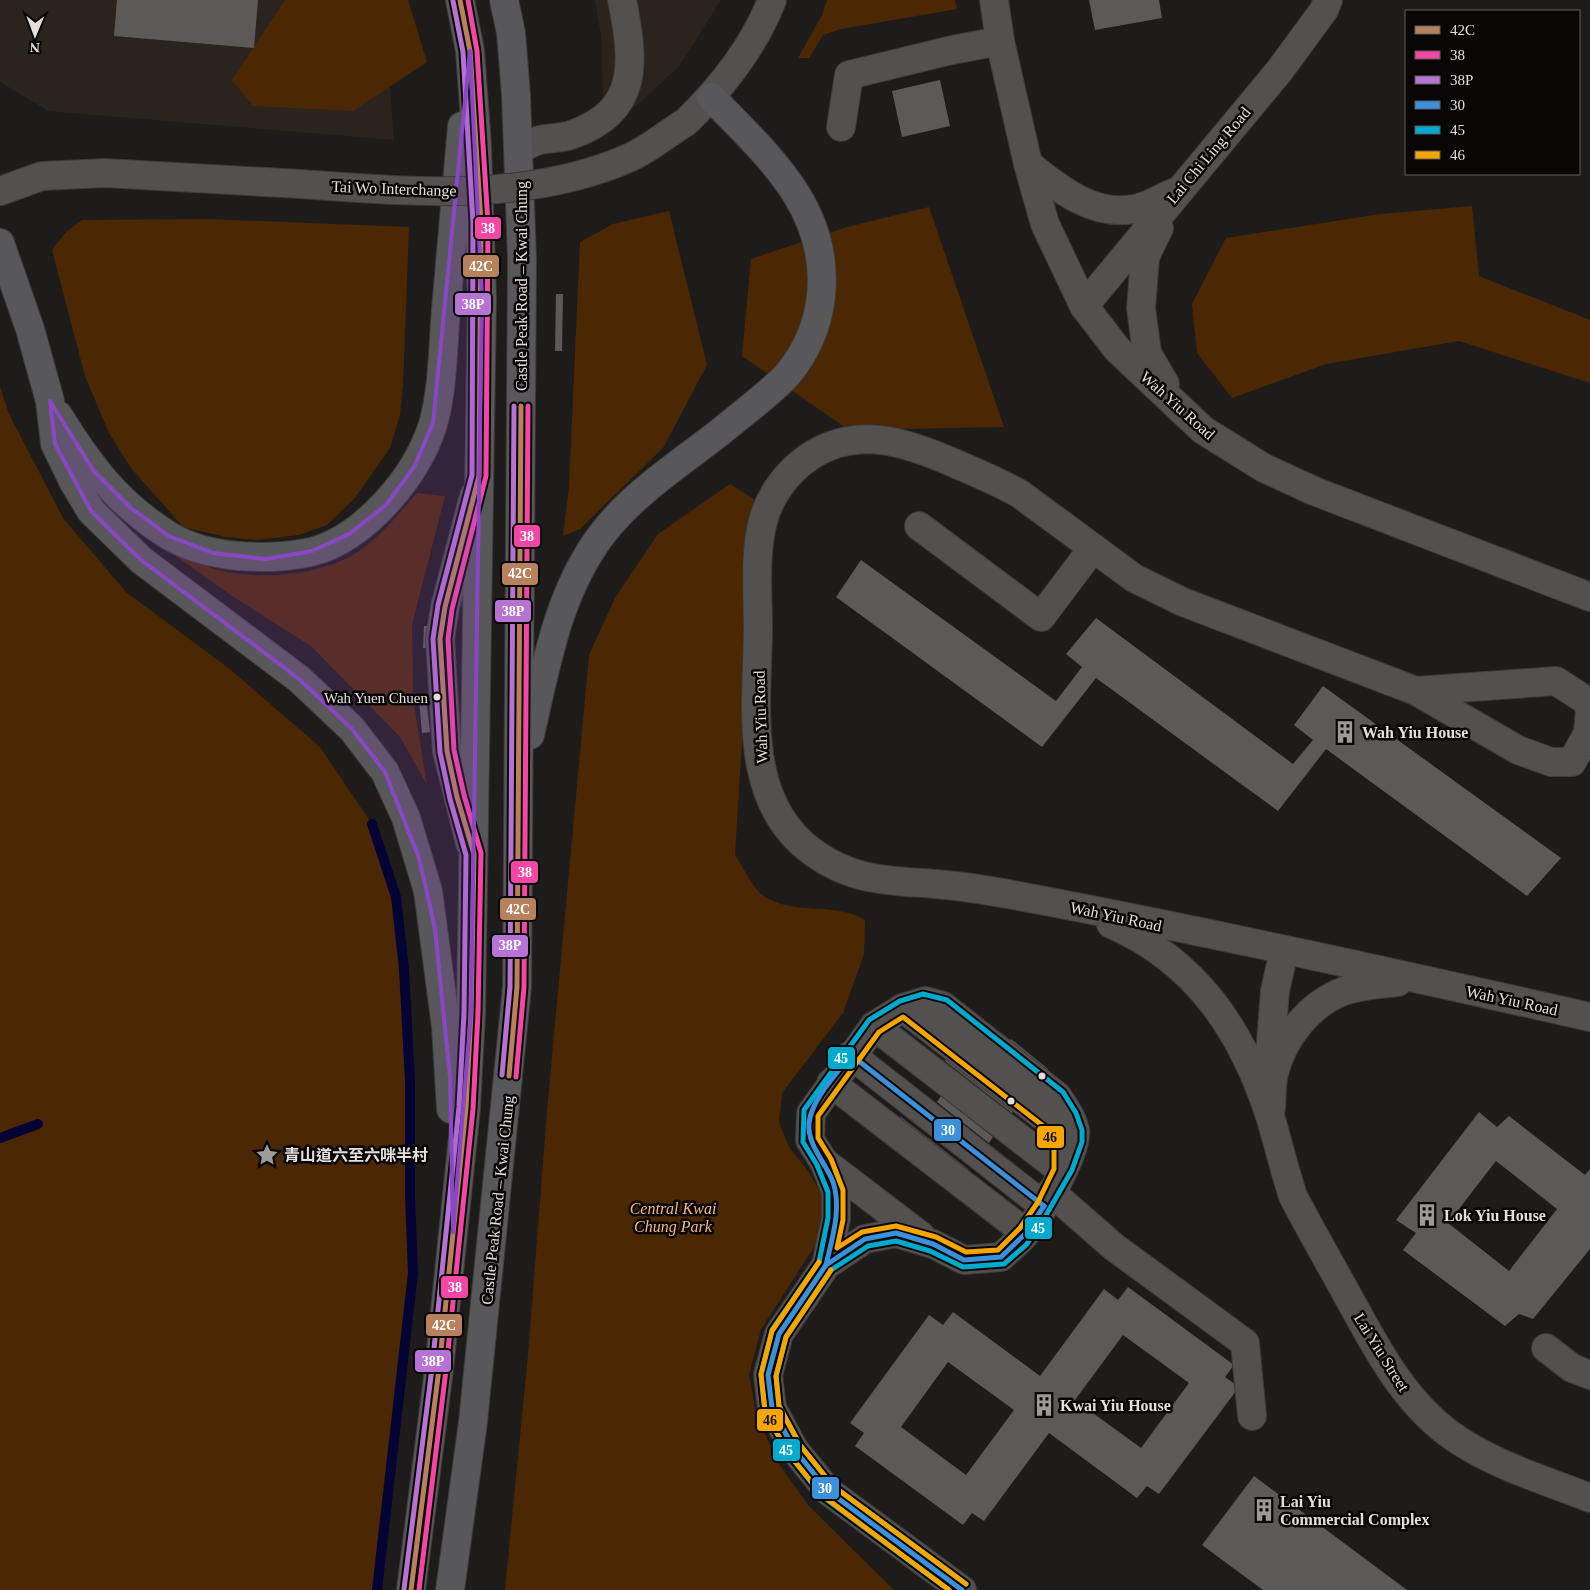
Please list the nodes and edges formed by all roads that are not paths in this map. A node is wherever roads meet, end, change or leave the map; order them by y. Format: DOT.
graph roads {
  1 [pos="460,0"];
  2 [pos="504,0"];
  3 [pos="622,0"];
  4 [pos="772,0"];
  5 [pos="994,0"];
  6 [pos="1328,0"];
  7 [pos="1000,41"];
  8 [pos="470,51"];
  9 [pos="712,97"];
  10 [pos="841,127"];
  11 [pos="520,149"];
  12 [pos="1028,164"];
  13 [pos="0,191"];
  14 [pos="1177,191"];
  15 [pos="0,243"];
  16 [pos="1084,306"];
  17 [pos="50,401"];
  18 [pos="1182,413"];
  19 [pos="479,476"];
  20 [pos="919,526"];
  21 [pos="1093,548"];
  22 [pos="1590,597"];
  23 [pos="1416,691"];
  24 [pos="1590,703"];
  25 [pos="1590,708"];
  26 [pos="520,778"];
  27 [pos="474,854"];
  28 [pos="1066,905"];
  29 [pos="1284,951"];
  30 [pos="1424,980"];
  31 [pos="1590,1017"];
  32 [pos="874,1026"];
  33 [pos="851,1055"];
  34 [pos="831,1083"];
  35 [pos="1270,1117"];
  36 [pos="824,1162"];
  37 [pos="1052,1189"];
  38 [pos="453,1232"];
  39 [pos="1026,1233"];
  40 [pos="933,1244"];
  41 [pos="826,1265"];
  42 [pos="1546,1348"];
  43 [pos="1590,1375"];
  44 [pos="1252,1416"];
  45 [pos="1590,1498"];
  46 [pos="411,1590"];
  47 [pos="450,1590"];
  48 [pos="962,1590"];
  1 -- 8 [label="main road"];
  2 -- 11 [label="main road, Castle Peak Road – Kwai Chung"];
  3 -- 11 [label="street"];
  4 -- 9 [label="street, Tai Wo Interchange"];
  5 -- 7 [label="street, Wah Yiu Road"];
  6 -- 14 [label="street, Lai Chi Ling Road"];
  7 -- 10 [label="street"];
  7 -- 12 [label="street, Wah Yiu Road"];
  8 -- 17 [label="main road"];
  8 -- 19 [label="main road"];
  9 -- 13 [label="street, Tai Wo Interchange, bridge"];
  9 -- 26 [label="main road"];
  11 -- 26 [label="main road, Castle Peak Road – Kwai Chung"];
  12 -- 14 [label="street"];
  12 -- 16 [label="street, Wah Yiu Road"];
  14 -- 16 [label="street, Lai Chi Ling Road"];
  14 -- 18 [label="street"];
  15 -- 17 [label="main road"];
  16 -- 18 [label="street, Wah Yiu Road"];
  17 -- 38 [label="main road"];
  18 -- 22 [label="street, Wah Yiu Road"];
  19 -- 27 [label="main road"];
  19 -- 27 [label="street"];
  20 -- 21 [label="street"];
  21 -- 23 [label="street, Wah Yiu Road"];
  21 -- 28 [label="street, Wah Yiu Road"];
  23 -- 24 [label="street"];
  23 -- 25 [label="street, Wah Yiu Road"];
  26 -- 47 [label="main road, Castle Peak Road – Kwai Chung"];
  27 -- 38 [label="main road"];
  28 -- 29 [label="street, Wah Yiu Road"];
  28 -- 35 [label="street, Lai Yiu Street"];
  29 -- 30 [label="street, Wah Yiu Road"];
  29 -- 35 [label="street, Lai Yiu Street"];
  30 -- 31 [label="street, Wah Yiu Road"];
  30 -- 35 [label="street"];
  32 -- 33 [label="street"];
  32 -- 37 [label="street"];
  32 -- 37 [label="street"];
  33 -- 34 [label="street"];
  33 -- 37 [label="street"];
  34 -- 36 [label="street"];
  34 -- 39 [label="street"];
  35 -- 45 [label="street, Lai Yiu Street"];
  36 -- 40 [label="street"];
  36 -- 41 [label="street"];
  37 -- 39 [label="street"];
  37 -- 44 [label="street"];
  38 -- 46 [label="main road"];
  39 -- 40 [label="street"];
  40 -- 41 [label="street"];
  41 -- 48 [label="street"];
  42 -- 43 [label="street"];
}
